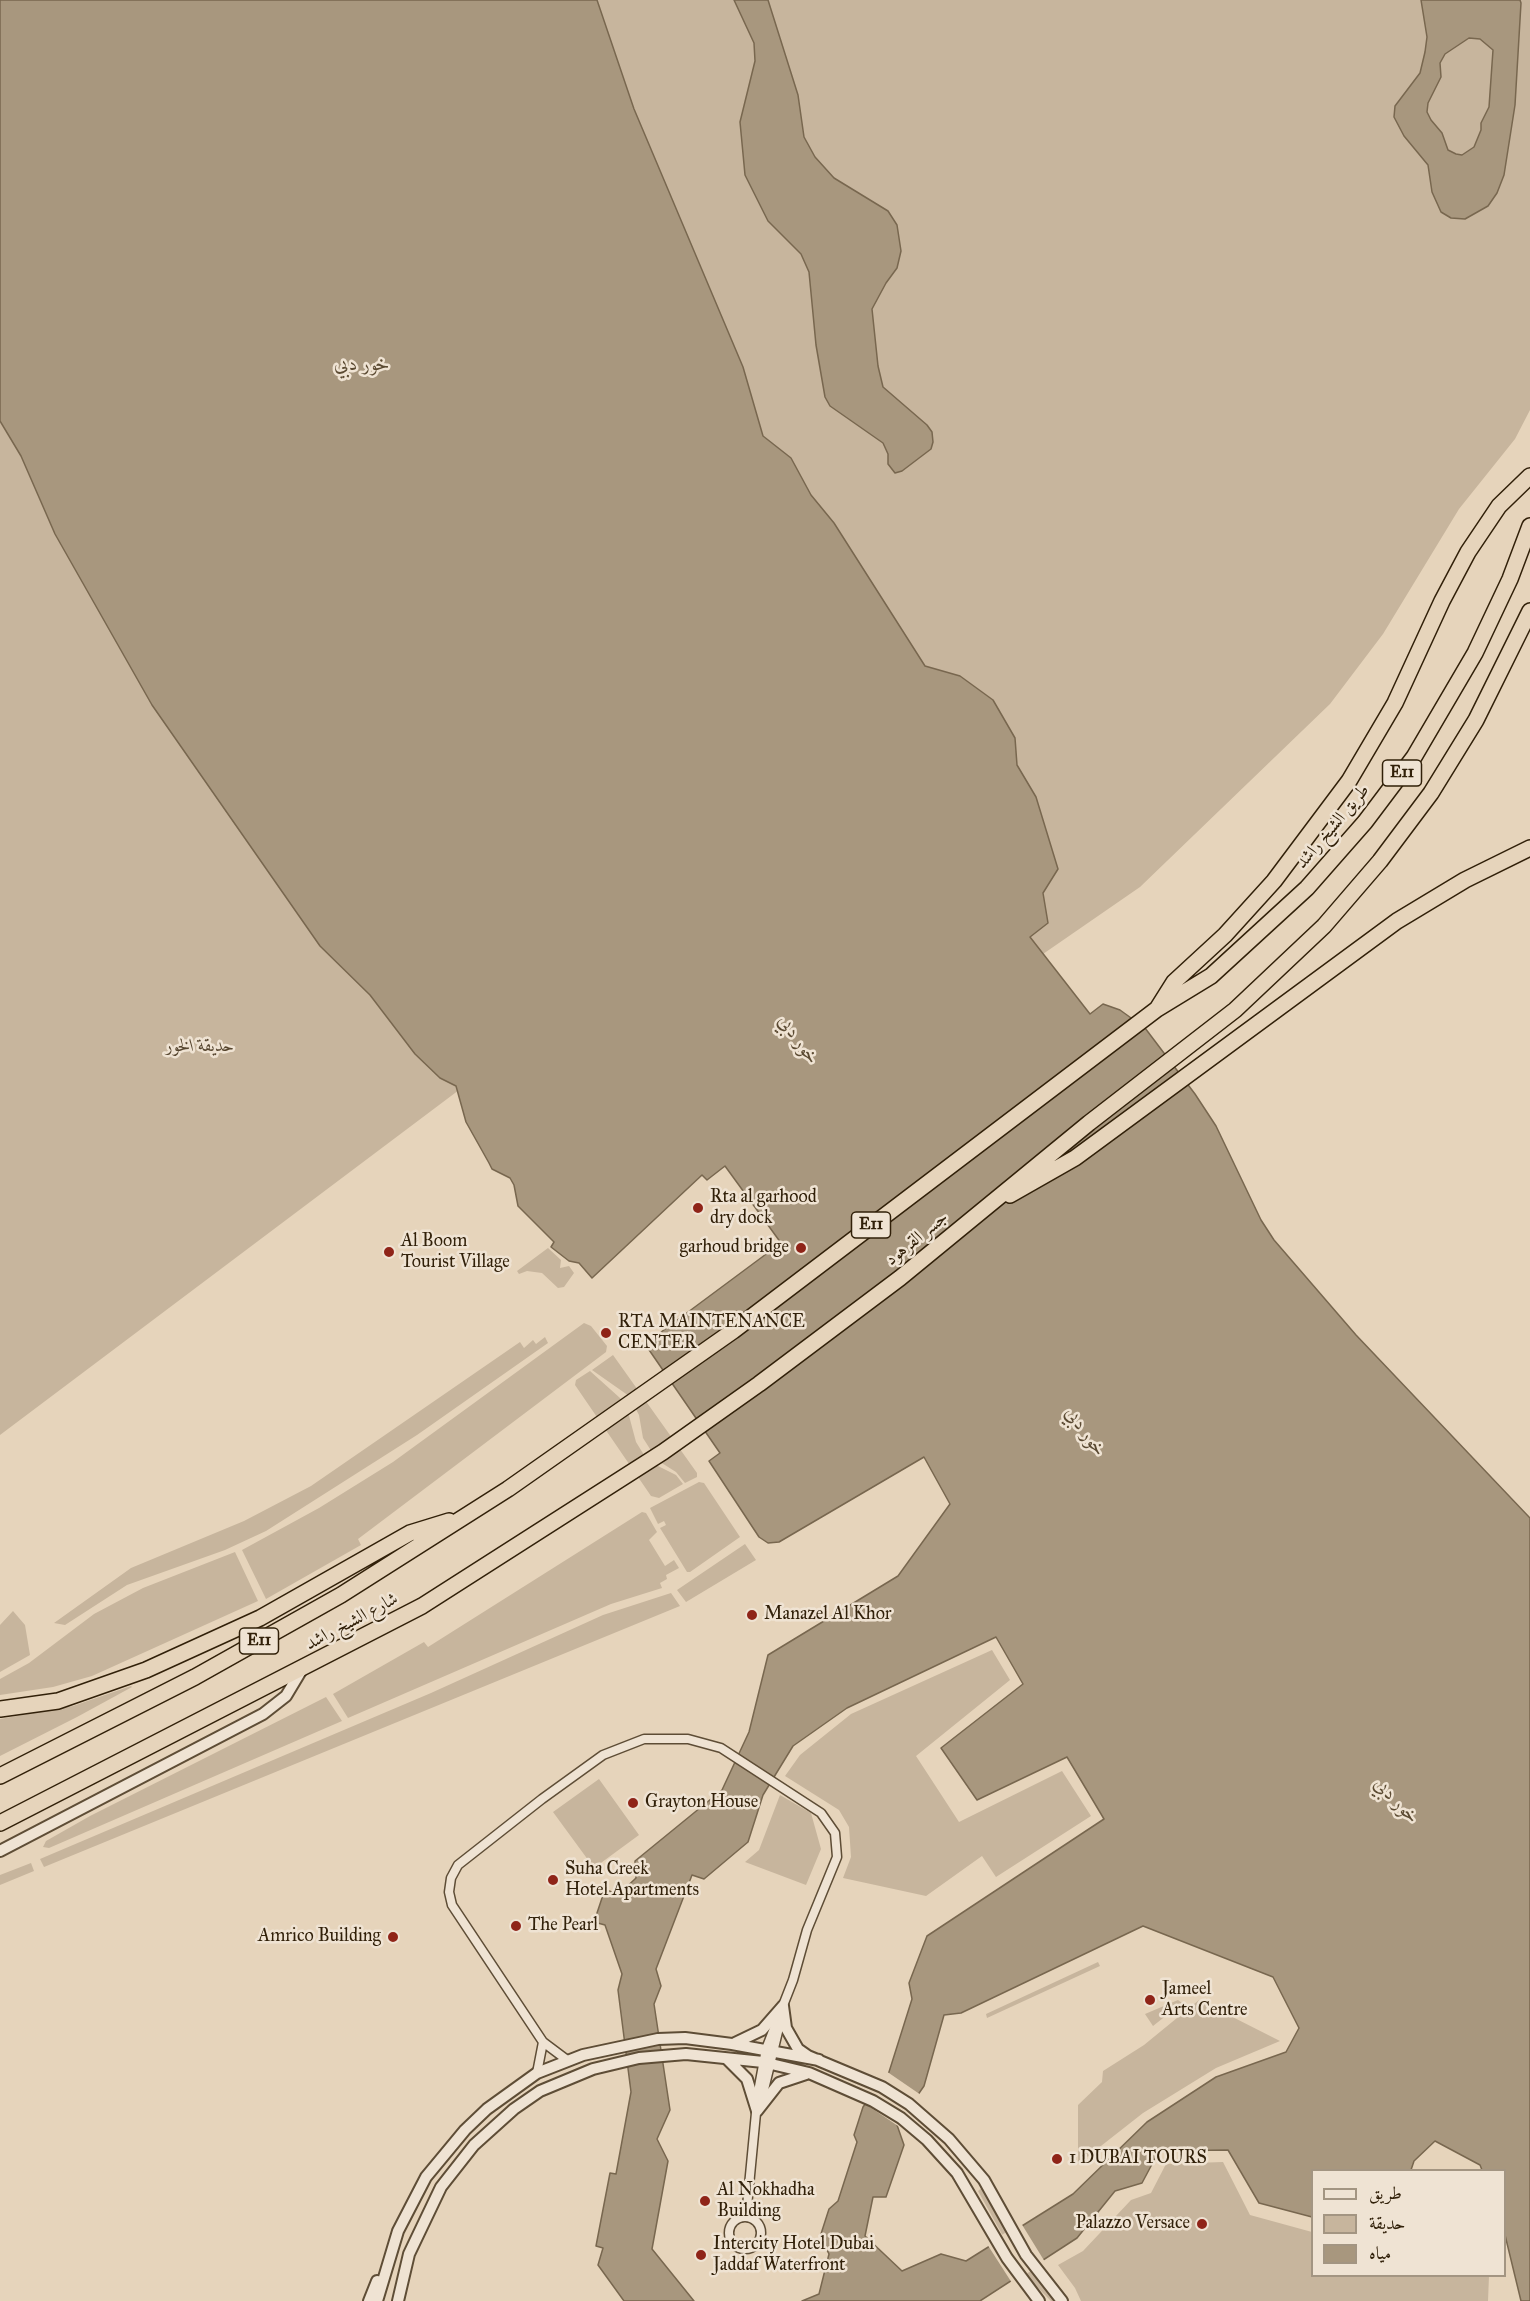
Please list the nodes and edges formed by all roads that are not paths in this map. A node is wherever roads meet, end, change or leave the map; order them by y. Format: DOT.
graph roads {
  1 [pos="1530,476"];
  2 [pos="1530,526"];
  3 [pos="1530,611"];
  4 [pos="1530,848"];
  5 [pos="1530,853"];
  6 [pos="1513,857"];
  7 [pos="1157,1009"];
  8 [pos="991,1204"];
  9 [pos="583,1438"];
  10 [pos="615,1485"];
  11 [pos="460,1519"];
  12 [pos="301,1671"];
  13 [pos="0,1709"];
  14 [pos="0,1776"];
  15 [pos="0,1823"];
  16 [pos="0,1851"];
  17 [pos="783,2006"];
  18 [pos="543,2042"];
  19 [pos="732,2044"];
  20 [pos="770,2050"];
  21 [pos="725,2057"];
  22 [pos="819,2060"];
  23 [pos="567,2061"];
  24 [pos="767,2063"];
  25 [pos="537,2073"];
  26 [pos="809,2073"];
  27 [pos="758,2111"];
  28 [pos="746,2217"];
  29 [pos="387,2260"];
  30 [pos="369,2301"];
  31 [pos="377,2301"];
  32 [pos="398,2301"];
  33 [pos="1040,2301"];
  34 [pos="1062,2301"];
  1 -- 7 [label="highway"];
  2 -- 7 [label="highway, طريق الشيخ راشد / E11"];
  3 -- 8 [label="highway, جسر القرهود / E11"];
  4 -- 6 [label="highway"];
  5 -- 6 [label="highway"];
  6 -- 8 [label="highway"];
  7 -- 9 [label="highway, جسر القرهود / E11"];
  8 -- 10 [label="highway, جسر القرهود / E11"];
  9 -- 11 [label="highway, شارع الشيخ راشد / E11"];
  10 -- 12 [label="highway, شارع الشيخ راشد / E11"];
  11 -- 13 [label="highway"];
  11 -- 14 [label="highway, شارع الشيخ راشد / E11"];
  12 -- 15 [label="highway, شارع الشيخ راشد / E11"];
  12 -- 16 [label="street"];
  17 -- 18 [label="street"];
  17 -- 19 [label="street"];
  17 -- 20 [label="street"];
  17 -- 22 [label="street"];
  18 -- 23 [label="street"];
  18 -- 25 [label="street"];
  19 -- 20 [label="street"];
  19 -- 23 [label="street"];
  20 -- 22 [label="street"];
  20 -- 24 [label="street"];
  21 -- 24 [label="street"];
  21 -- 27 [label="street"];
  21 -- 32 [label="street"];
  22 -- 34 [label="street"];
  23 -- 25 [label="street"];
  24 -- 26 [label="street"];
  24 -- 27 [label="street"];
  25 -- 29 [label="street"];
  26 -- 27 [label="street"];
  26 -- 33 [label="street"];
  27 -- 28 [label="street"];
  29 -- 30 [label="street"];
  29 -- 31 [label="street"];
}
